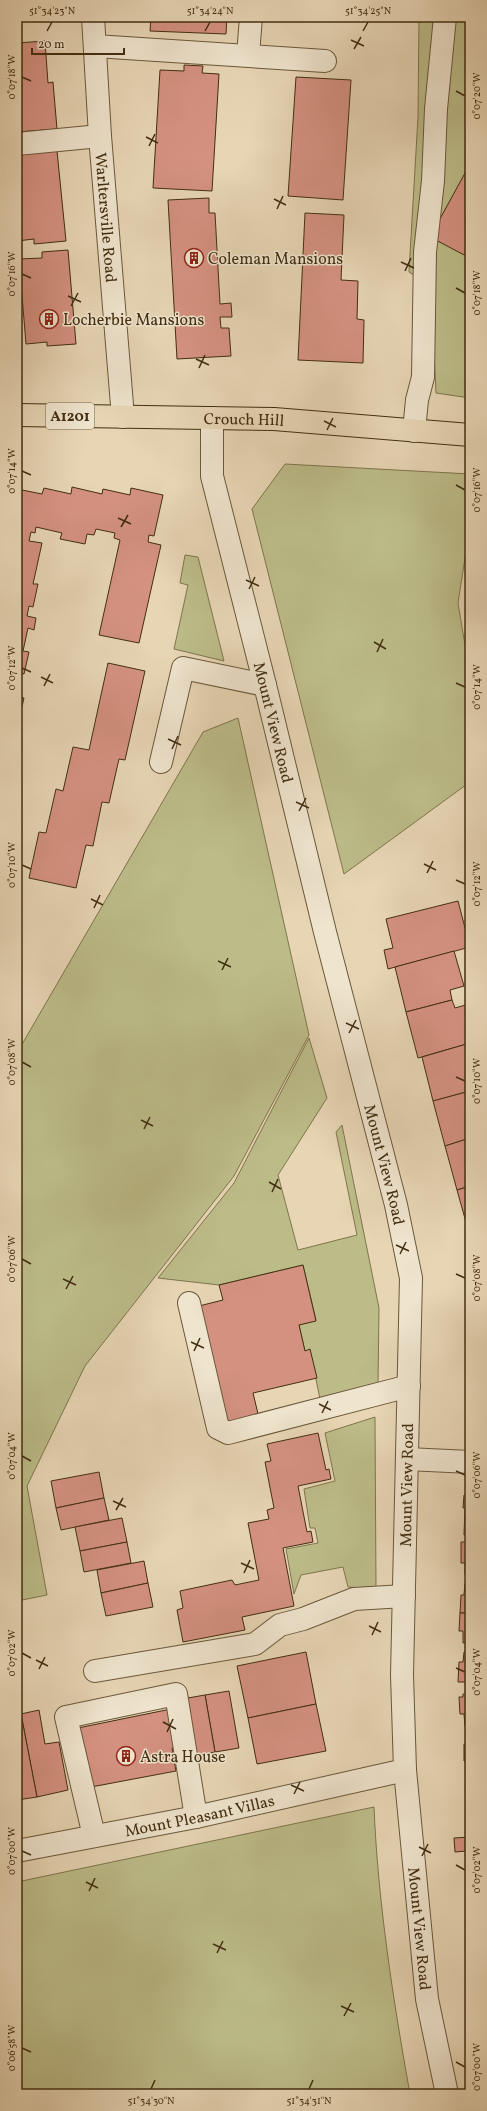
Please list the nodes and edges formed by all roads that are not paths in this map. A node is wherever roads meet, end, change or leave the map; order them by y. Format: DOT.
graph roads {
  1 [pos="93,17"];
  2 [pos="251,17"];
  3 [pos="445,17"];
  4 [pos="95,46"];
  5 [pos="248,54"];
  6 [pos="325,61"];
  7 [pos="100,136"];
  8 [pos="17,144"];
  9 [pos="17,415"];
  10 [pos="123,417"];
  11 [pos="212,418"];
  12 [pos="418,431"];
  13 [pos="470,435"];
  14 [pos="265,685"];
  15 [pos="161,762"];
  16 [pos="189,1303"];
  17 [pos="409,1386"];
  18 [pos="408,1459"];
  19 [pos="470,1462"];
  20 [pos="404,1596"];
  21 [pos="95,1671"];
  22 [pos="405,1770"];
  23 [pos="196,1817"];
  24 [pos="94,1836"];
  25 [pos="17,1851"];
  26 [pos="447,2094"];
  1 -- 4 [label="street, Warltersville Road"];
  2 -- 5 [label="street"];
  3 -- 12 [label="street"];
  4 -- 5 [label="street"];
  4 -- 7 [label="street, Warltersville Road"];
  5 -- 6 [label="street"];
  7 -- 8 [label="street"];
  7 -- 10 [label="street, Warltersville Road"];
  9 -- 10 [label="main road, Crouch Hill / A1201"];
  10 -- 11 [label="main road, Crouch Hill / A1201"];
  11 -- 12 [label="main road, Crouch Hill / A1201"];
  11 -- 14 [label="street, Mount View Road"];
  12 -- 13 [label="main road, Crouch Hill / A1201"];
  14 -- 15 [label="street"];
  14 -- 17 [label="street, Mount View Road"];
  16 -- 17 [label="street"];
  17 -- 18 [label="street, Mount View Road"];
  18 -- 19 [label="street"];
  18 -- 20 [label="street, Mount View Road"];
  20 -- 21 [label="street"];
  20 -- 22 [label="street, Mount View Road"];
  22 -- 23 [label="street, Mount Pleasant Villas"];
  22 -- 26 [label="street, Mount View Road"];
  23 -- 24 [label="street, Mount Pleasant Villas"];
  23 -- 24 [label="street"];
  24 -- 25 [label="street, Mount Pleasant Villas"];
}
